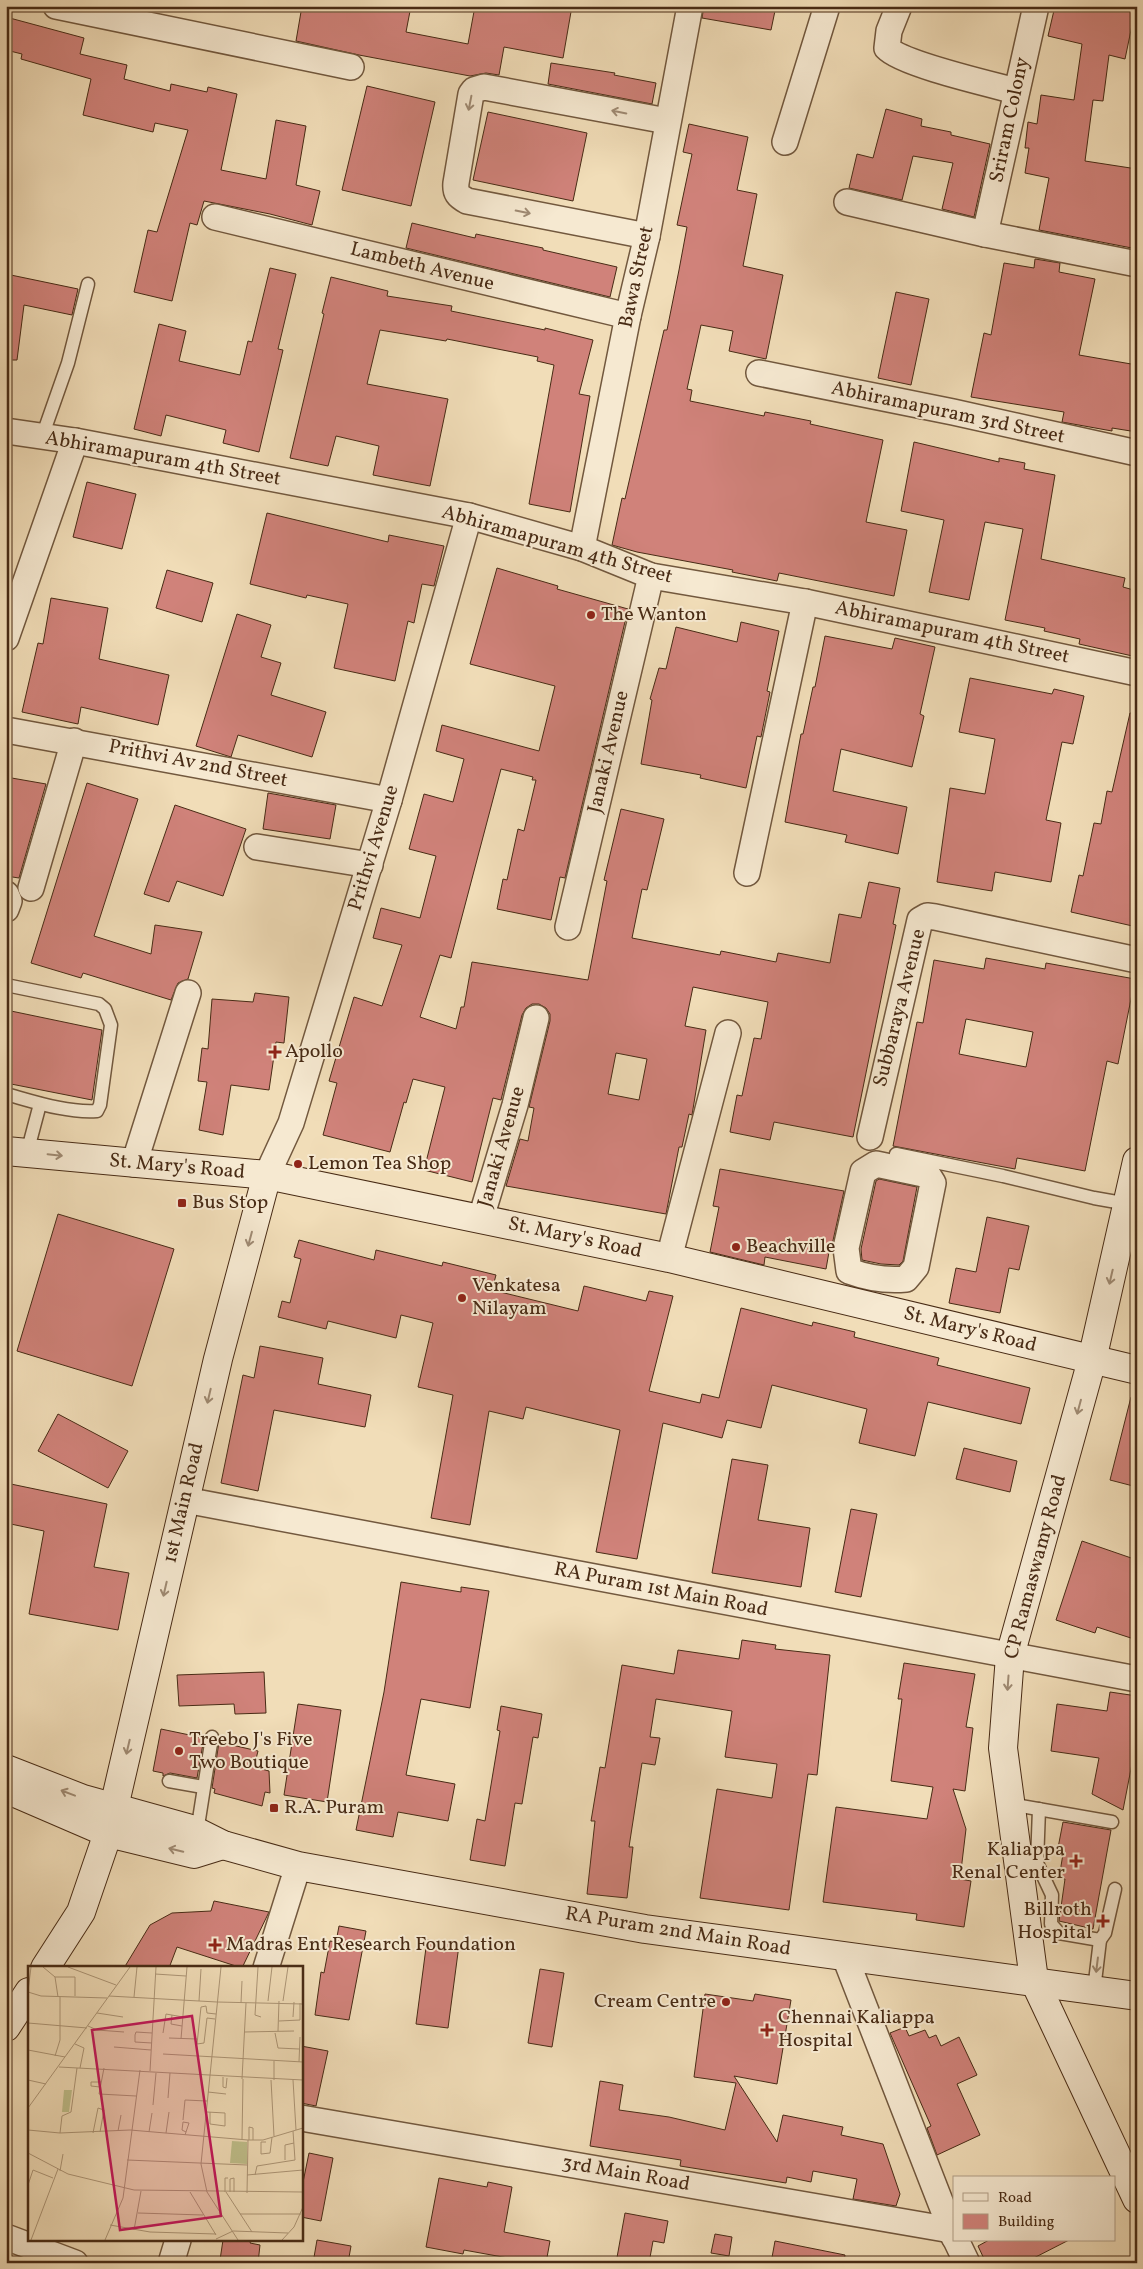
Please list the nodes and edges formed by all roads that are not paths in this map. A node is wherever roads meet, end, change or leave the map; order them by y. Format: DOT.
graph roads {
  1 [pos="56,6"];
  2 [pos="690,6"];
  3 [pos="827,6"];
  4 [pos="899,6"];
  5 [pos="1036,6"];
  6 [pos="351,67"];
  7 [pos="1016,91"];
  8 [pos="668,121"];
  9 [pos="784,142"];
  10 [pos="847,202"];
  11 [pos="215,217"];
  12 [pos="985,234"];
  13 [pos="647,236"];
  14 [pos="1137,264"];
  15 [pos="88,284"];
  16 [pos="628,316"];
  17 [pos="759,373"];
  18 [pos="6,431"];
  19 [pos="42,437"];
  20 [pos="75,441"];
  21 [pos="1137,453"];
  22 [pos="469,516"];
  23 [pos="582,548"];
  24 [pos="651,576"];
  25 [pos="15,583"];
  26 [pos="805,602"];
  27 [pos="6,638"];
  28 [pos="1137,673"];
  29 [pos="6,730"];
  30 [pos="74,741"];
  31 [pos="389,800"];
  32 [pos="257,847"];
  33 [pos="370,865"];
  34 [pos="747,873"];
  35 [pos="31,888"];
  36 [pos="6,894"];
  37 [pos="6,909"];
  38 [pos="568,927"];
  39 [pos="1137,960"];
  40 [pos="6,985"];
  41 [pos="188,993"];
  42 [pos="536,1018"];
  43 [pos="728,1032"];
  44 [pos="6,1094"];
  45 [pos="40,1104"];
  46 [pos="870,1137"];
  47 [pos="17,1152"];
  48 [pos="896,1154"];
  49 [pos="1137,1161"];
  50 [pos="134,1164"];
  51 [pos="267,1175"];
  52 [pos="1128,1204"];
  53 [pos="481,1218"];
  54 [pos="669,1258"];
  55 [pos="849,1271"];
  56 [pos="888,1281"];
  57 [pos="846,1301"];
  58 [pos="878,1308"];
  59 [pos="1092,1360"];
  60 [pos="1137,1370"];
  61 [pos="185,1500"];
  62 [pos="1010,1656"];
  63 [pos="1137,1679"];
  64 [pos="212,1737"];
  65 [pos="6,1769"];
  66 [pos="169,1781"];
  67 [pos="203,1787"];
  68 [pos="6,1789"];
  69 [pos="1010,1804"];
  70 [pos="1039,1809"];
  71 [pos="111,1821"];
  72 [pos="1112,1822"];
  73 [pos="197,1832"];
  74 [pos="223,1845"];
  75 [pos="298,1866"];
  76 [pos="1114,1889"];
  77 [pos="1100,1940"];
  78 [pos="845,1957"];
  79 [pos="46,1966"];
  80 [pos="267,1966"];
  81 [pos="1034,1980"];
  82 [pos="1094,1990"];
  83 [pos="28,1994"];
  84 [pos="1137,1996"];
  85 [pos="6,2027"];
  86 [pos="302,2118"];
  87 [pos="1137,2199"];
  88 [pos="953,2233"];
  89 [pos="6,2236"];
  90 [pos="953,2236"];
  91 [pos="177,2242"];
  92 [pos="957,2242"];
  93 [pos="75,2263"];
  94 [pos="171,2263"];
  95 [pos="967,2263"];
  1 -- 6 [label="street"];
  2 -- 8 [label="street, Bawa Street"];
  3 -- 9 [label="street"];
  4 -- 7 [label="street"];
  5 -- 7 [label="street, Sriram Colony"];
  7 -- 12 [label="street, Sriram Colony"];
  8 -- 13 [label="street, Bawa Street"];
  8 -- 13 [label="street, one-way"];
  10 -- 12 [label="street"];
  11 -- 16 [label="street, Lambeth Avenue"];
  12 -- 14 [label="street"];
  13 -- 16 [label="street, Bawa Street"];
  15 -- 19 [label="lane"];
  16 -- 23 [label="street, Bawa Street"];
  17 -- 21 [label="street, Abhiramapuram 3rd Street"];
  18 -- 19 [label="street, Abhiramapuram 4th Street"];
  19 -- 20 [label="street, Abhiramapuram 4th Street"];
  20 -- 22 [label="street, Abhiramapuram 4th Street"];
  20 -- 25 [label="street"];
  22 -- 23 [label="street, Abhiramapuram 4th Street"];
  22 -- 31 [label="street, Prithvi Avenue"];
  23 -- 24 [label="street, Abhiramapuram 4th Street"];
  24 -- 26 [label="street, Abhiramapuram 4th Street"];
  24 -- 38 [label="street, Janaki Avenue"];
  25 -- 27 [label="street"];
  26 -- 28 [label="street, Abhiramapuram 4th Street"];
  26 -- 34 [label="street"];
  29 -- 30 [label="street, Prithvi Av 2nd Street"];
  30 -- 31 [label="street, Prithvi Av 2nd Street"];
  30 -- 35 [label="street"];
  31 -- 33 [label="street, Prithvi Avenue"];
  32 -- 33 [label="street"];
  33 -- 51 [label="street, Prithvi Avenue"];
  36 -- 37 [label="street"];
  39 -- 46 [label="street, Subbaraya Avenue"];
  40 -- 45 [label="lane"];
  41 -- 50 [label="street"];
  42 -- 53 [label="street, Janaki Avenue"];
  43 -- 54 [label="street"];
  44 -- 45 [label="lane"];
  45 -- 47 [label="lane"];
  47 -- 50 [label="main road, St. Mary's Road, one-way"];
  48 -- 52 [label="lane"];
  49 -- 52 [label="main road, CP Ramaswamy Road"];
  50 -- 51 [label="main road, St. Mary's Road"];
  51 -- 53 [label="main road, St. Mary's Road"];
  51 -- 61 [label="main road, 1st Main Road, one-way"];
  52 -- 59 [label="main road, CP Ramaswamy Road, one-way"];
  53 -- 54 [label="main road, St. Mary's Road"];
  54 -- 57 [label="main road, St. Mary's Road"];
  55 -- 56 [label="street"];
  55 -- 56 [label="street"];
  55 -- 57 [label="street"];
  56 -- 58 [label="street"];
  57 -- 58 [label="main road, St. Mary's Road"];
  58 -- 59 [label="main road, St. Mary's Road"];
  59 -- 60 [label="main road, St. Mary's Road"];
  59 -- 62 [label="main road, CP Ramaswamy Road, one-way"];
  61 -- 62 [label="street, RA Puram 1st Main Road"];
  61 -- 71 [label="main road, 1st Main Road, one-way"];
  62 -- 63 [label="street, RA Puram 1st Main Road"];
  62 -- 69 [label="main road, CP Ramaswamy Road, one-way"];
  64 -- 67 [label="lane"];
  71 -- 65 [label="main road, RA Puram 2nd Main Road, one-way"];
  66 -- 67 [label="lane"];
  67 -- 73 [label="lane"];
  68 -- 71 [label="main road"];
  69 -- 70 [label="lane"];
  69 -- 81 [label="main road, CP Ramaswamy Road"];
  70 -- 72 [label="lane"];
  70 -- 77 [label="lane"];
  71 -- 73 [label="main road, RA Puram 2nd Main Road"];
  74 -- 71 [label="main road, RA Puram 2nd Main Road, one-way"];
  71 -- 79 [label="main road, 1st Main Road"];
  73 -- 74 [label="main road, RA Puram 2nd Main Road"];
  74 -- 75 [label="main road, RA Puram 2nd Main Road"];
  75 -- 78 [label="main road, RA Puram 2nd Main Road"];
  75 -- 80 [label="street"];
  76 -- 77 [label="lane"];
  77 -- 82 [label="lane, one-way"];
  78 -- 81 [label="main road, RA Puram 2nd Main Road"];
  78 -- 88 [label="street"];
  81 -- 82 [label="main road, RA Puram 2nd Main Road"];
  81 -- 87 [label="main road, CP Ramaswamy Road"];
  82 -- 84 [label="main road, RA Puram 2nd Main Road"];
  83 -- 85 [label="main road"];
  86 -- 90 [label="street, 3rd Main Road"];
  89 -- 93 [label="street"];
  91 -- 94 [label="street"];
  92 -- 95 [label="street"];
}
